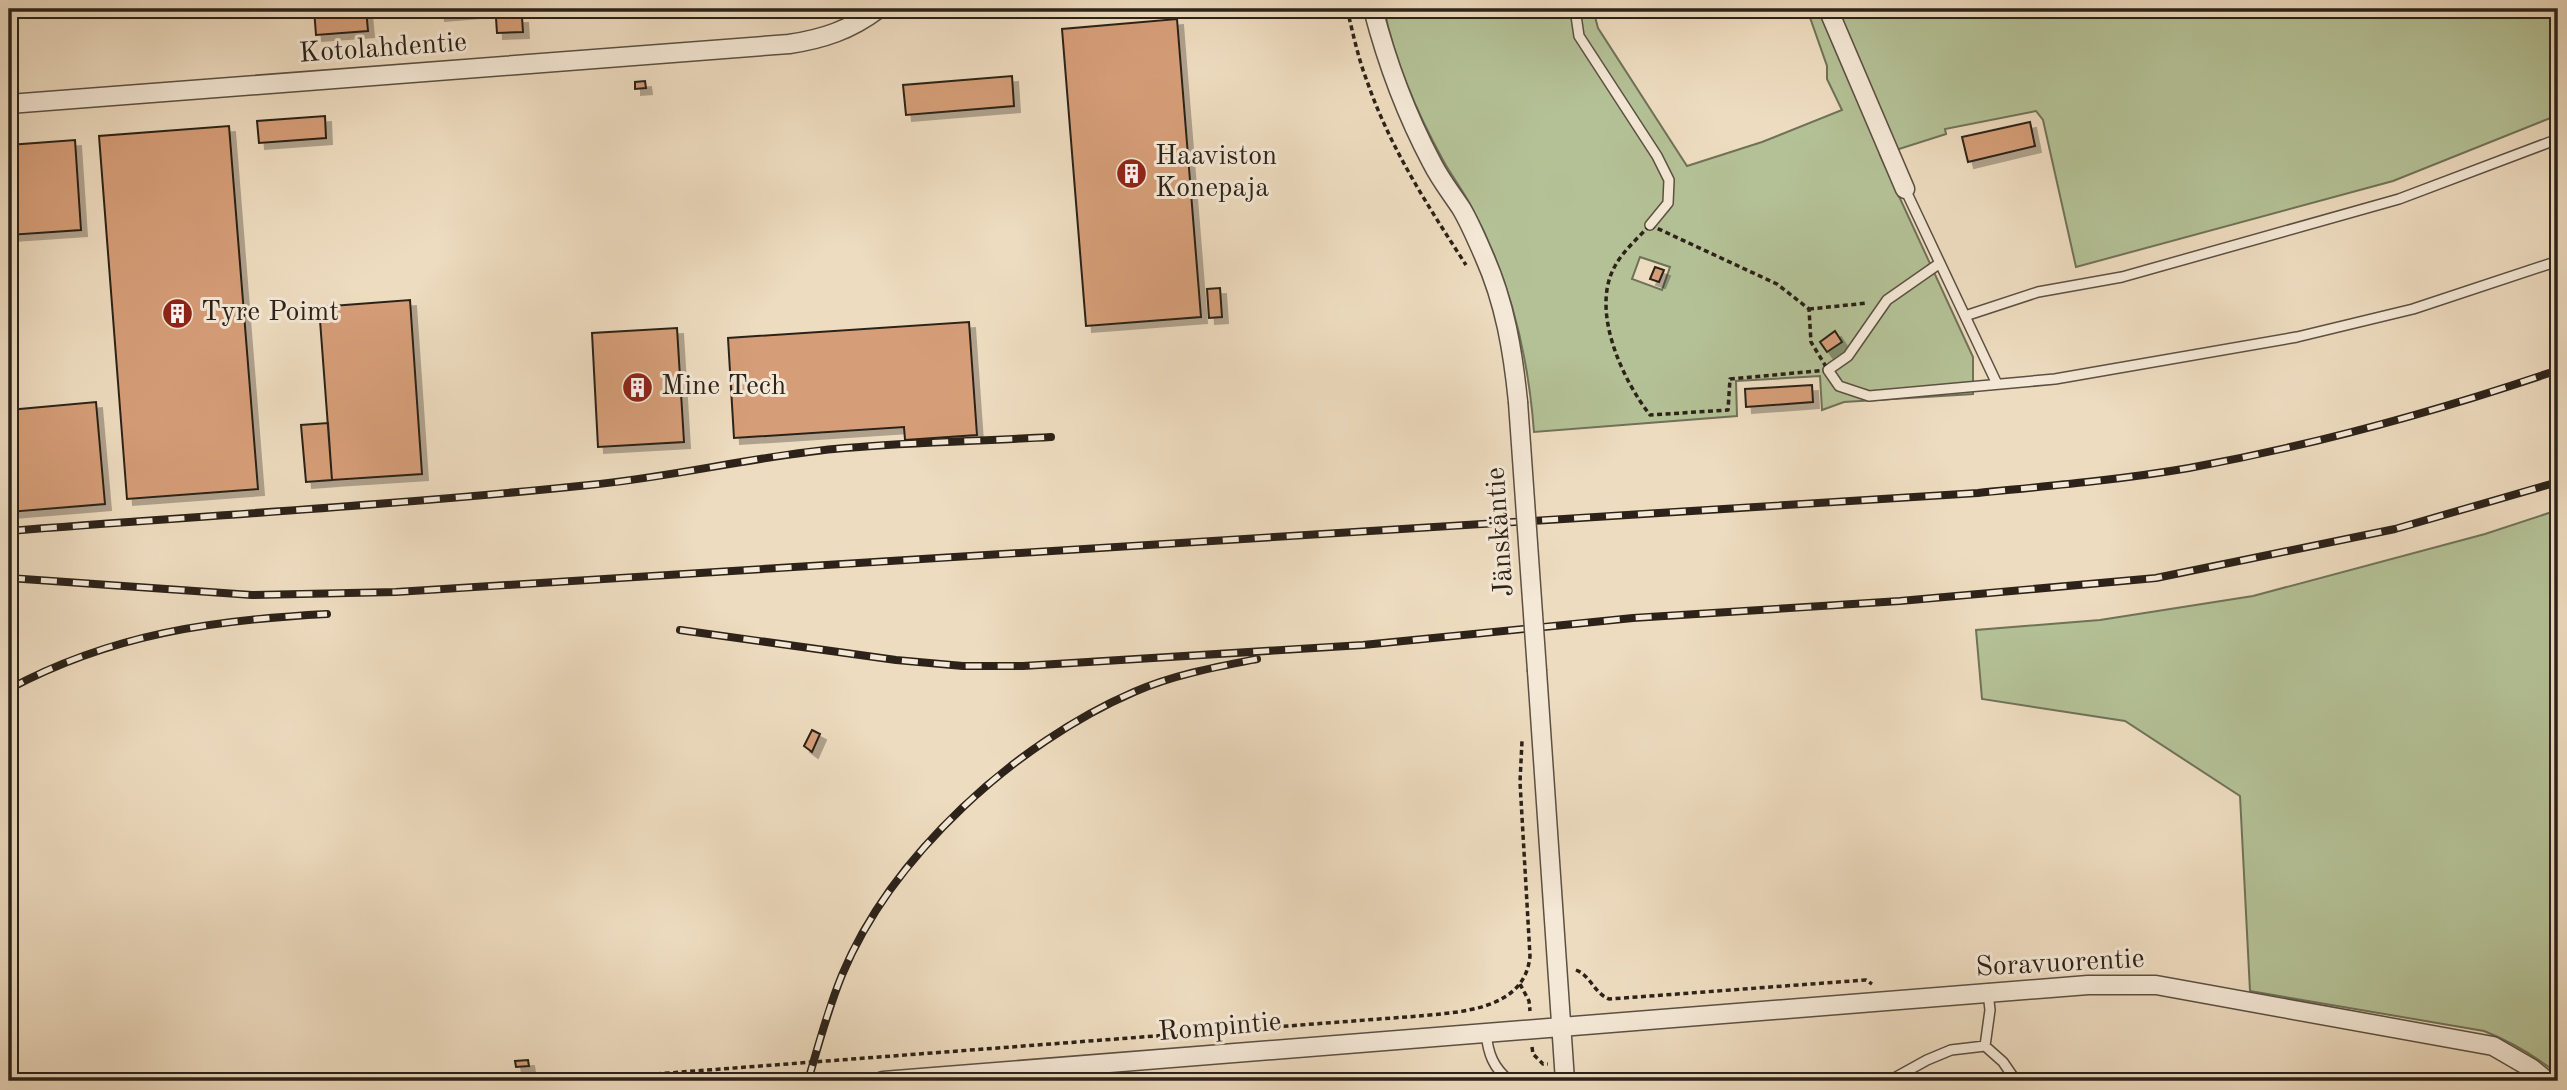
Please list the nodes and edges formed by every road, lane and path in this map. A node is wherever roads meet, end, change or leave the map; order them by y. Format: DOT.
graph roads {
  1 [pos="878,9"];
  2 [pos="1347,9"];
  3 [pos="1373,9"];
  4 [pos="1575,9"];
  5 [pos="1828,9"];
  6 [pos="9,104"];
  7 [pos="2558,139"];
  8 [pos="1905,189"];
  9 [pos="1650,225"];
  10 [pos="2558,261"];
  11 [pos="1940,262"];
  12 [pos="1466,265"];
  13 [pos="1887,300"];
  14 [pos="1809,309"];
  15 [pos="1965,316"];
  16 [pos="1828,370"];
  17 [pos="1997,384"];
  18 [pos="1523,731"];
  19 [pos="1557,968"];
  20 [pos="1520,984"];
  21 [pos="1988,993"];
  22 [pos="1900,1000"];
  23 [pos="1561,1027"];
  24 [pos="1531,1029"];
  25 [pos="1486,1033"];
  26 [pos="1985,1046"];
  27 [pos="1564,1072"];
  28 [pos="564,1081"];
  29 [pos="883,1081"];
  30 [pos="1510,1081"];
  31 [pos="1889,1081"];
  32 [pos="2016,1081"];
  33 [pos="2547,1081"];
  1 -- 6 [label="street, Kotolahdentie"];
  2 -- 12 [label="path"];
  3 -- 19 [label="street, Jänskäntie, bridge"];
  4 -- 9 [label="lane"];
  5 -- 8 [label="street"];
  7 -- 15 [label="lane"];
  8 -- 11 [label="lane"];
  9 -- 14 [label="path"];
  9 -- 16 [label="path"];
  10 -- 17 [label="lane"];
  11 -- 13 [label="lane"];
  11 -- 15 [label="lane"];
  13 -- 14 [label="path"];
  13 -- 16 [label="lane"];
  14 -- 16 [label="path"];
  15 -- 17 [label="lane"];
  16 -- 17 [label="lane"];
  18 -- 20 [label="path"];
  19 -- 22 [label="path"];
  19 -- 23 [label="street, Jänskäntie"];
  20 -- 24 [label="path"];
  20 -- 28 [label="path"];
  21 -- 22 [label="street, Soravuorentie"];
  21 -- 26 [label="lane"];
  21 -- 33 [label="street, Soravuorentie"];
  22 -- 23 [label="street, Soravuorentie"];
  23 -- 24 [label="street, Rompintie"];
  23 -- 27 [label="street, Jänskäntie"];
  24 -- 25 [label="street, Rompintie"];
  24 -- 27 [label="path"];
  25 -- 29 [label="street, Rompintie"];
  25 -- 30 [label="lane"];
  26 -- 31 [label="lane"];
  26 -- 32 [label="lane"];
}
